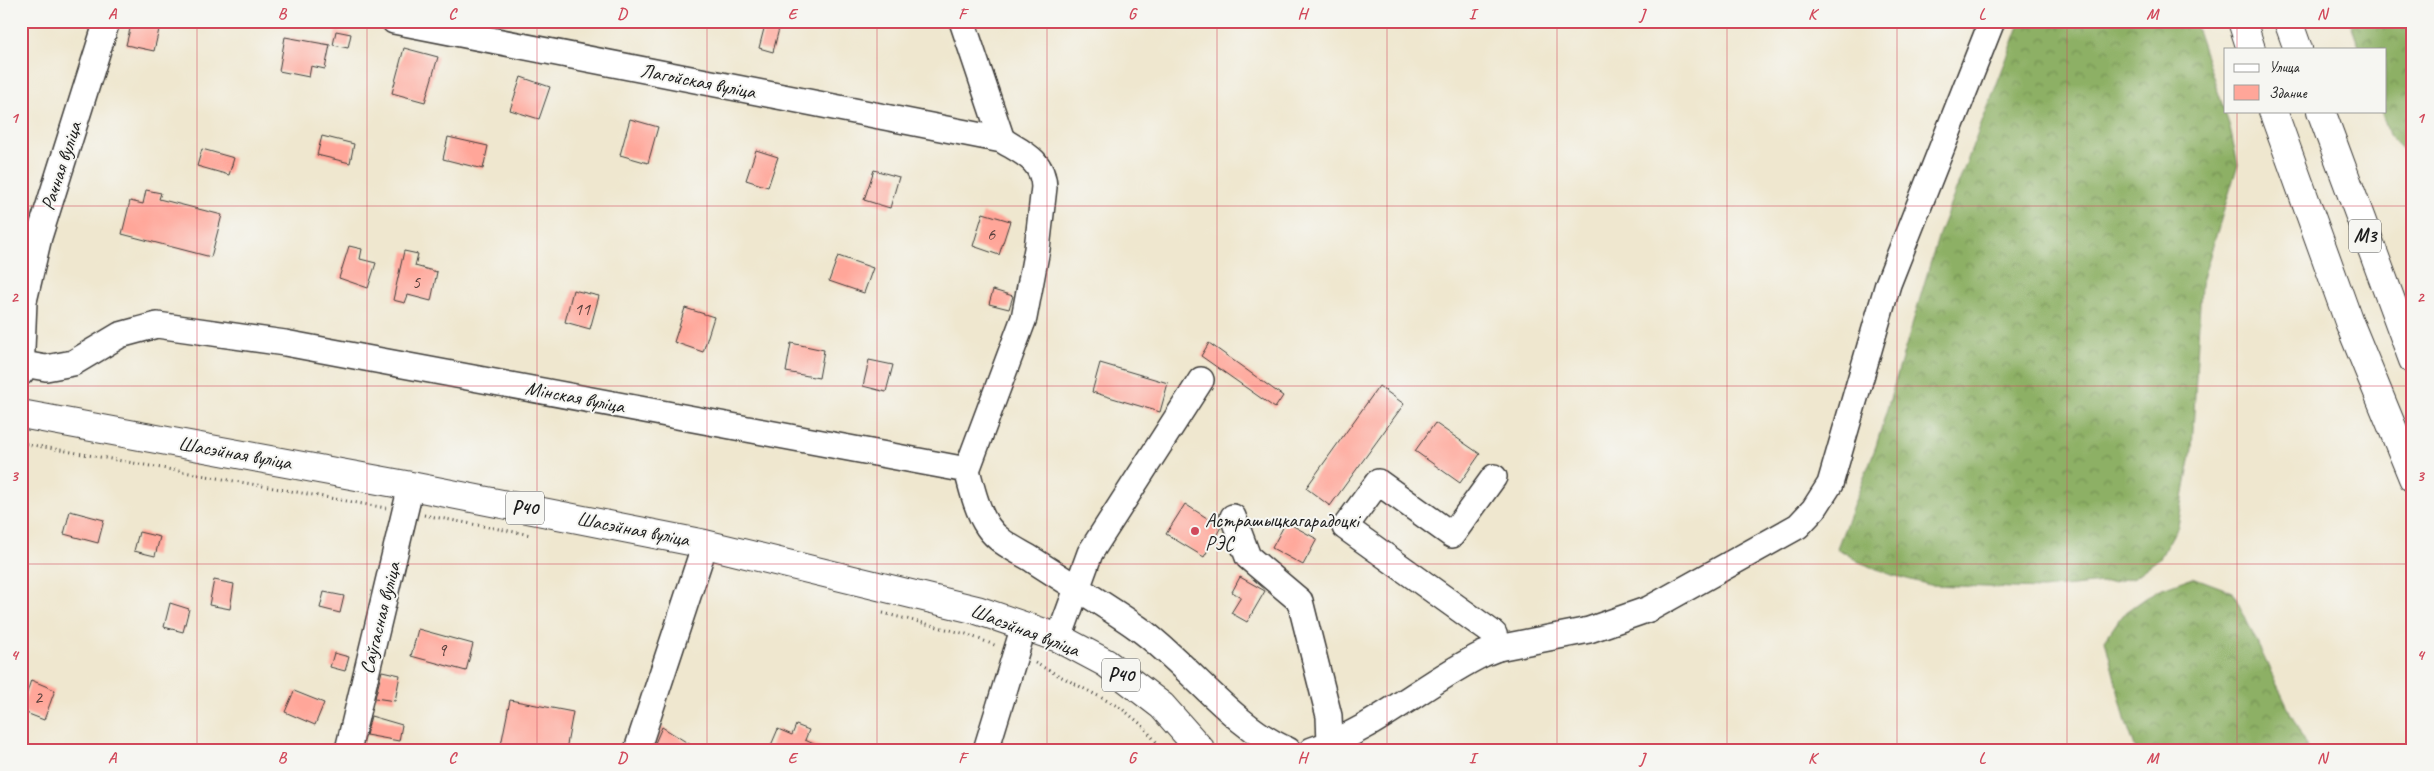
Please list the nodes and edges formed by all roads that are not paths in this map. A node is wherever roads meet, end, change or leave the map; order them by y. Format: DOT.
graph roads {
  1 [pos="107,21"];
  2 [pos="394,21"];
  3 [pos="962,21"];
  4 [pos="1992,21"];
  5 [pos="2242,21"];
  6 [pos="2288,21"];
  7 [pos="2251,48"];
  8 [pos="2298,48"];
  9 [pos="2273,112"];
  10 [pos="2320,112"];
  11 [pos="1002,140"];
  12 [pos="2413,360"];
  13 [pos="22,369"];
  14 [pos="1201,380"];
  15 [pos="21,414"];
  16 [pos="967,470"];
  17 [pos="1494,477"];
  18 [pos="2413,478"];
  19 [pos="408,499"];
  20 [pos="1233,517"];
  21 [pos="705,544"];
  22 [pos="1078,589"];
  23 [pos="1024,626"];
  24 [pos="1059,638"];
  25 [pos="1498,648"];
  26 [pos="1321,746"];
  27 [pos="348,750"];
  28 [pos="636,750"];
  29 [pos="986,750"];
  30 [pos="1201,750"];
  31 [pos="1288,750"];
  1 -- 13 [label="street, Рачная вуліца"];
  2 -- 11 [label="street, Лагойская вуліца"];
  3 -- 11 [label="street"];
  4 -- 25 [label="street"];
  5 -- 7 [label="main road"];
  6 -- 8 [label="main road"];
  9 -- 18 [label="main road, М3"];
  10 -- 12 [label="main road, М3"];
  11 -- 16 [label="street"];
  13 -- 16 [label="street, Мінская вуліца"];
  14 -- 22 [label="street"];
  15 -- 19 [label="main road, Шасэйная вуліца / Р40"];
  16 -- 22 [label="street"];
  17 -- 25 [label="street"];
  19 -- 21 [label="main road, Шасэйная вуліца / Р40"];
  19 -- 27 [label="street, Саўгасная вуліца"];
  20 -- 26 [label="street"];
  21 -- 23 [label="main road, Шасэйная вуліца / Р40"];
  21 -- 28 [label="street"];
  22 -- 24 [label="street"];
  22 -- 31 [label="street"];
  23 -- 24 [label="main road, Шасэйная вуліца / Р40"];
  23 -- 29 [label="street"];
  24 -- 30 [label="main road, Шасэйная вуліца / Р40"];
  25 -- 26 [label="street"];
}
